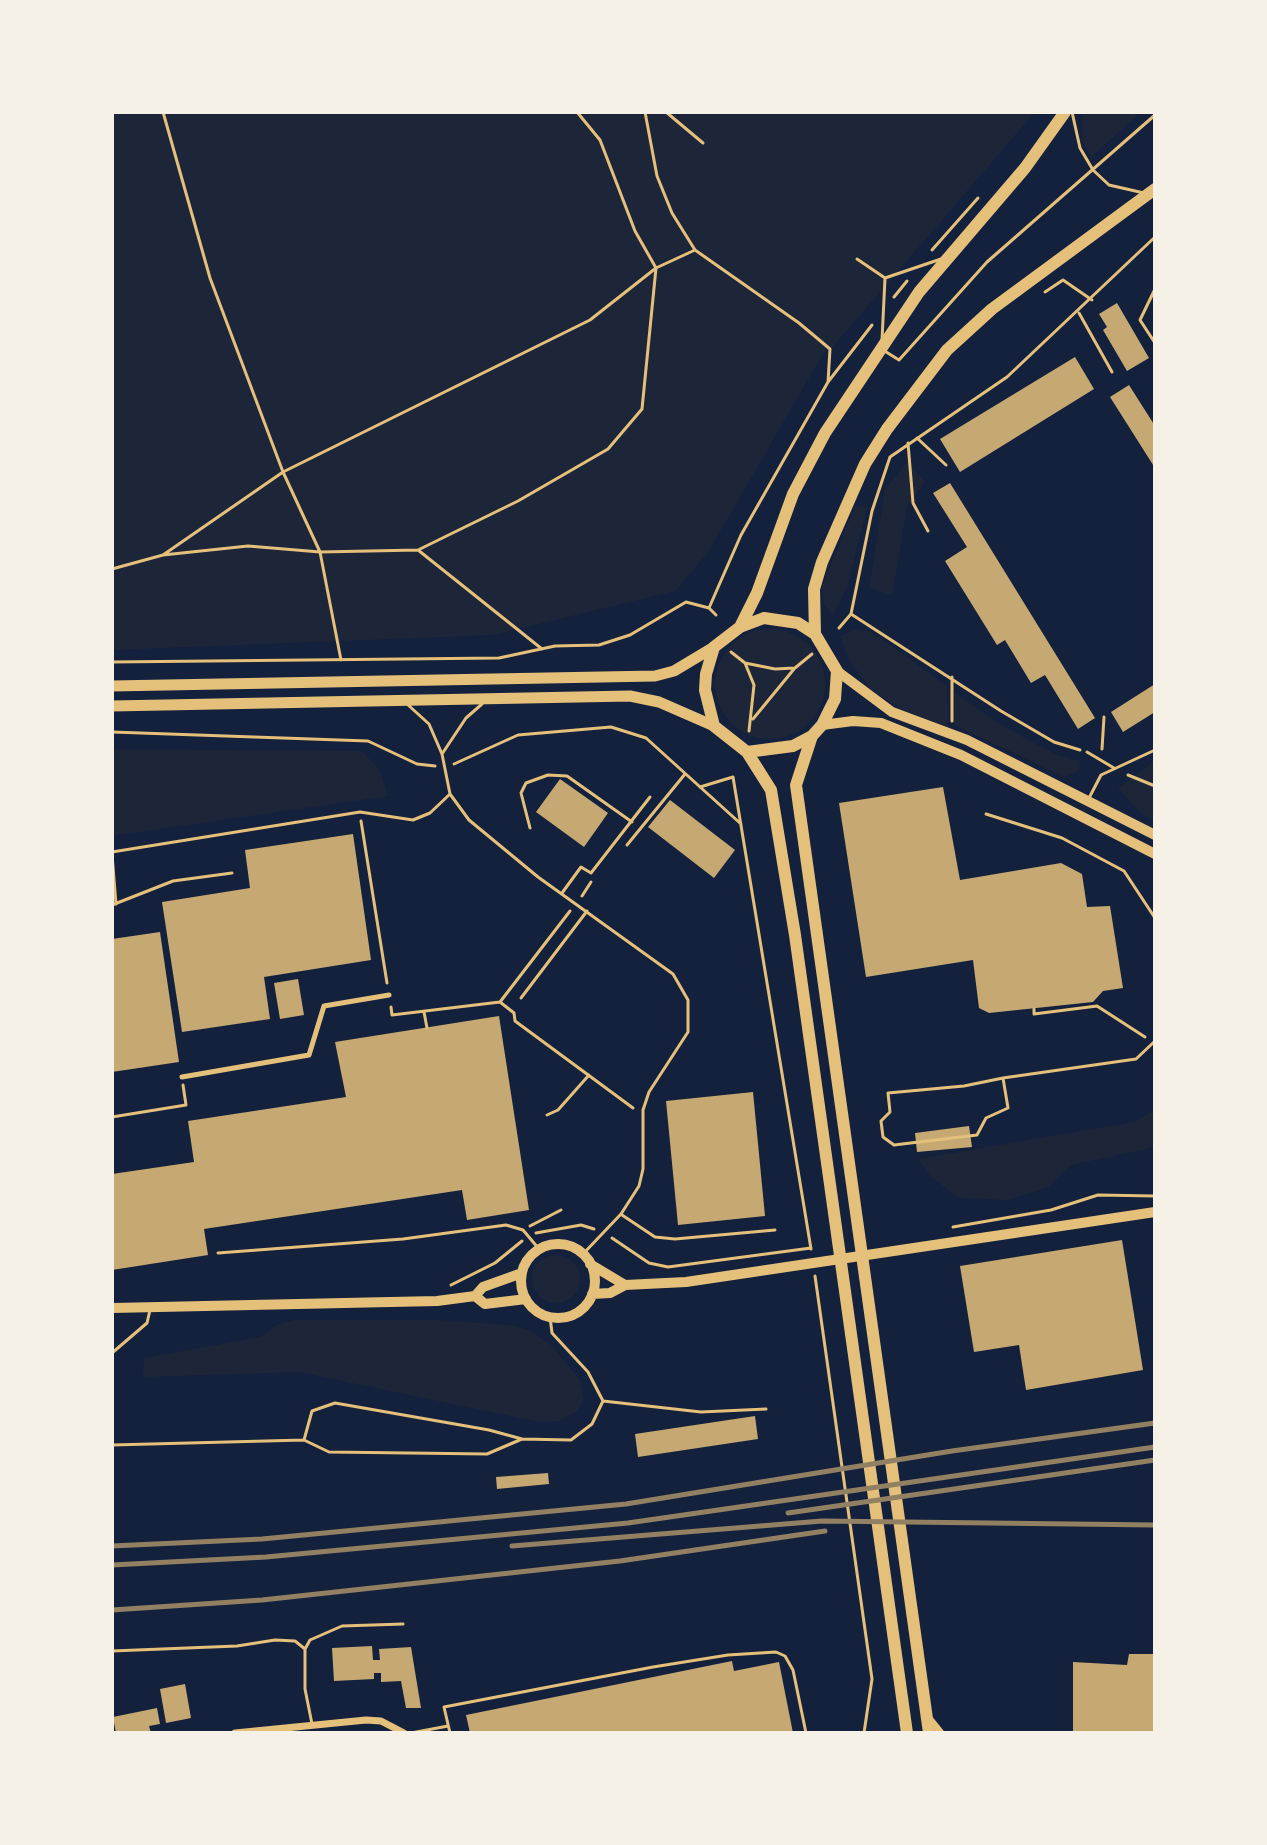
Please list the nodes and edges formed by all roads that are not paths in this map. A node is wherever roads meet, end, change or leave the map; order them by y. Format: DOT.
graph roads {
  1 [pos="1065,112"];
  2 [pos="1072,112"];
  3 [pos="1155,115"];
  4 [pos="1152,191"];
  5 [pos="948,256"];
  6 [pos="857,259"];
  7 [pos="885,278"];
  8 [pos="1155,289"];
  9 [pos="1155,343"];
  10 [pos="881,349"];
  11 [pos="740,627"];
  12 [pos="815,634"];
  13 [pos="714,647"];
  14 [pos="837,671"];
  15 [pos="112,686"];
  16 [pos="489,698"];
  17 [pos="401,700"];
  18 [pos="112,706"];
  19 [pos="822,725"];
  20 [pos="714,726"];
  21 [pos="812,736"];
  22 [pos="1155,750"];
  23 [pos="747,752"];
  24 [pos="1087,752"];
  25 [pos="442,754"];
  26 [pos="1114,768"];
  27 [pos="450,794"];
  28 [pos="650,797"];
  29 [pos="1088,800"];
  30 [pos="986,814"];
  31 [pos="632,822"];
  32 [pos="530,828"];
  33 [pos="1155,835"];
  34 [pos="112,853"];
  35 [pos="1155,854"];
  36 [pos="232,873"];
  37 [pos="562,893"];
  38 [pos="114,905"];
  39 [pos="587,911"];
  40 [pos="1155,918"];
  41 [pos="389,995"];
  42 [pos="521,998"];
  43 [pos="1154,1042"];
  44 [pos="182,1077"];
  45 [pos="1003,1078"];
  46 [pos="1155,1212"];
  47 [pos="621,1214"];
  48 [pos="775,1230"];
  49 [pos="539,1249"];
  50 [pos="218,1253"];
  51 [pos="583,1254"];
  52 [pos="590,1264"];
  53 [pos="522,1273"];
  54 [pos="625,1285"];
  55 [pos="592,1294"];
  56 [pos="475,1296"];
  57 [pos="526,1299"];
  58 [pos="151,1307"];
  59 [pos="112,1308"];
  60 [pos="550,1317"];
  61 [pos="113,1354"];
  62 [pos="603,1401"];
  63 [pos="766,1409"];
  64 [pos="522,1439"];
  65 [pos="304,1440"];
  66 [pos="112,1445"];
  67 [pos="403,1624"];
  68 [pos="305,1649"];
  69 [pos="112,1651"];
  70 [pos="927,1716"];
  71 [pos="312,1724"];
  72 [pos="448,1726"];
  73 [pos="906,1730"];
  74 [pos="235,1733"];
  75 [pos="404,1733"];
  76 [pos="411,1733"];
  77 [pos="450,1733"];
  78 [pos="806,1733"];
  79 [pos="929,1733"];
  80 [pos="941,1733"];
  1 -- 5 [label="highway"];
  2 -- 4 [label="lane"];
  3 -- 10 [label="lane"];
  4 -- 12 [label="highway"];
  5 -- 7 [label="lane"];
  5 -- 10 [label="highway"];
  6 -- 7 [label="lane"];
  7 -- 10 [label="lane"];
  8 -- 9 [label="lane"];
  10 -- 11 [label="highway"];
  11 -- 12 [label="highway"];
  11 -- 13 [label="highway"];
  12 -- 14 [label="highway"];
  13 -- 15 [label="main road"];
  13 -- 20 [label="highway"];
  14 -- 19 [label="highway"];
  14 -- 29 [label="main road"];
  16 -- 17 [label="main road"];
  16 -- 20 [label="main road"];
  16 -- 25 [label="lane"];
  17 -- 18 [label="main road"];
  17 -- 25 [label="lane"];
  19 -- 21 [label="highway"];
  19 -- 35 [label="main road"];
  20 -- 23 [label="highway"];
  21 -- 23 [label="highway"];
  21 -- 70 [label="highway"];
  22 -- 26 [label="lane"];
  23 -- 73 [label="highway"];
  24 -- 26 [label="lane"];
  25 -- 27 [label="lane"];
  26 -- 29 [label="lane"];
  27 -- 34 [label="lane"];
  27 -- 37 [label="lane"];
  28 -- 31 [label="lane"];
  29 -- 33 [label="main road"];
  30 -- 40 [label="lane"];
  31 -- 32 [label="lane"];
  31 -- 37 [label="lane"];
  34 -- 38 [label="lane"];
  36 -- 38 [label="lane"];
  37 -- 39 [label="lane"];
  39 -- 42 [label="lane"];
  39 -- 47 [label="lane"];
  41 -- 44 [label="street"];
  43 -- 45 [label="lane"];
  45 -- 45 [label="lane"];
  46 -- 54 [label="main road"];
  47 -- 48 [label="lane"];
  47 -- 51 [label="lane"];
  49 -- 50 [label="lane"];
  49 -- 51 [label="main road"];
  49 -- 53 [label="main road"];
  51 -- 52 [label="main road"];
  52 -- 54 [label="main road"];
  52 -- 55 [label="main road"];
  53 -- 56 [label="main road"];
  53 -- 57 [label="main road"];
  54 -- 55 [label="main road"];
  55 -- 60 [label="main road"];
  56 -- 57 [label="main road"];
  56 -- 58 [label="main road"];
  57 -- 60 [label="main road"];
  58 -- 59 [label="main road"];
  58 -- 61 [label="lane"];
  60 -- 62 [label="lane"];
  62 -- 63 [label="lane"];
  62 -- 64 [label="lane"];
  64 -- 65 [label="lane"];
  64 -- 65 [label="lane"];
  65 -- 66 [label="lane"];
  67 -- 68 [label="lane"];
  68 -- 69 [label="lane"];
  68 -- 71 [label="lane"];
  70 -- 79 [label="highway"];
  70 -- 80 [label="street"];
  71 -- 74 [label="street"];
  71 -- 75 [label="street"];
  72 -- 76 [label="lane"];
  72 -- 77 [label="lane"];
  72 -- 78 [label="lane"];
}
